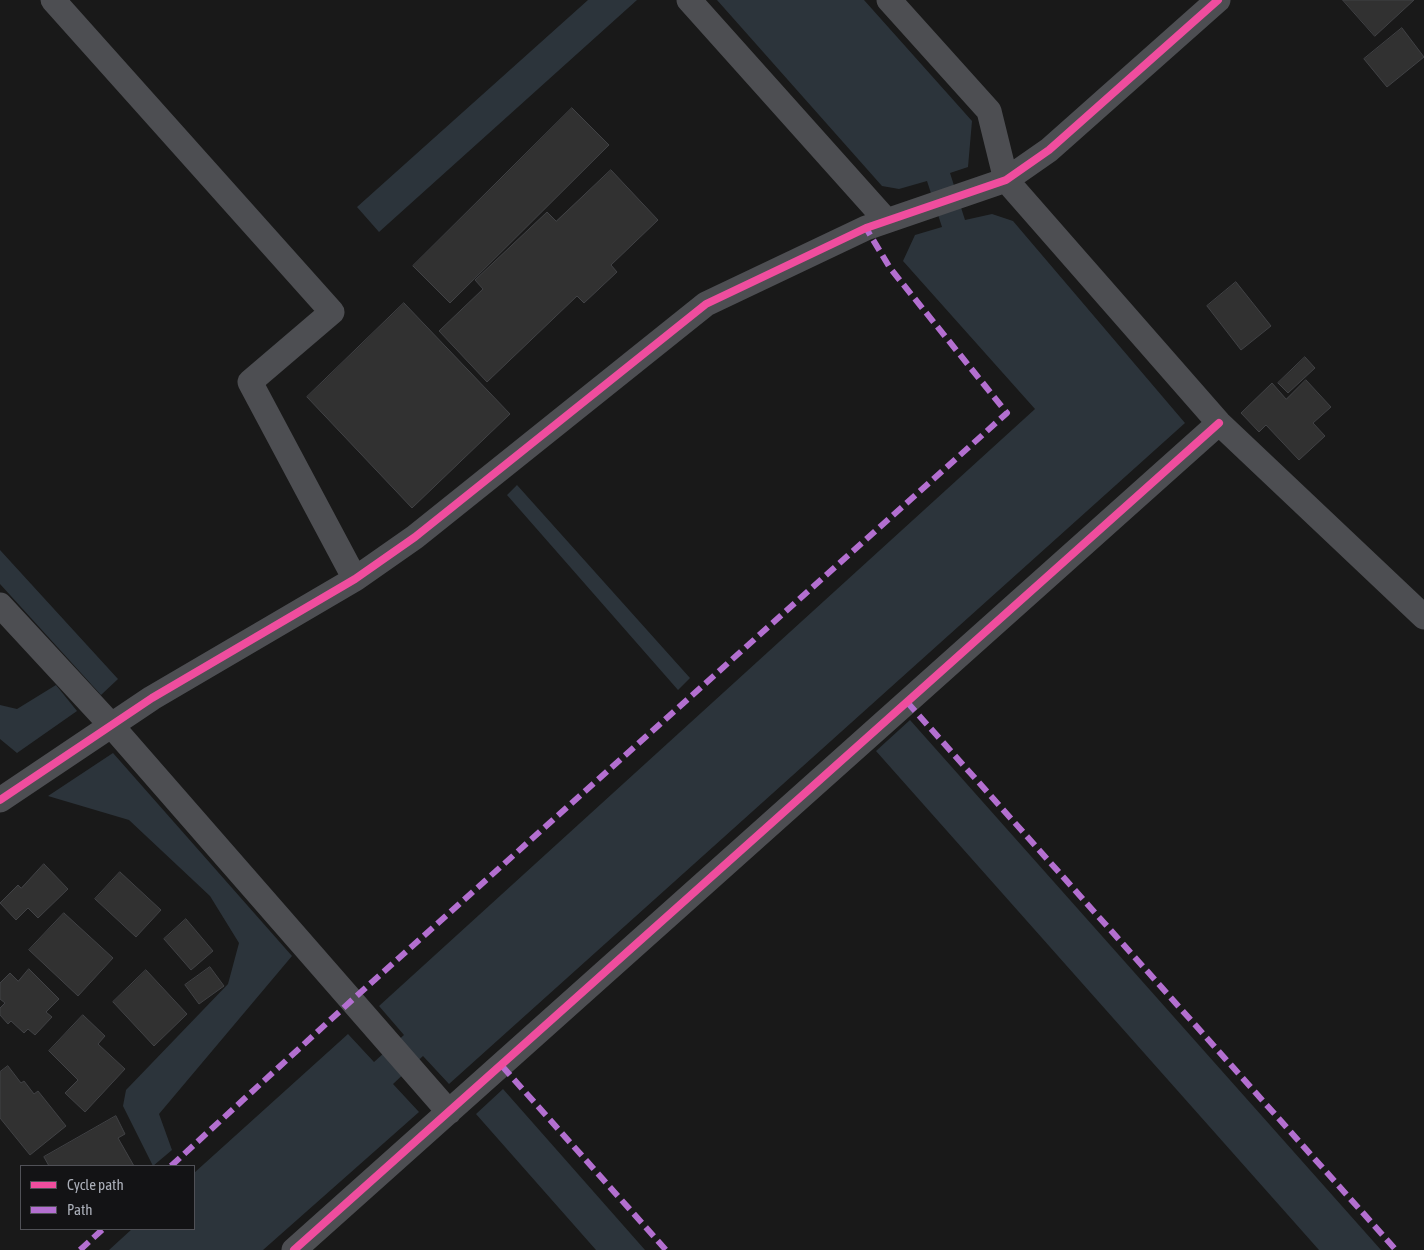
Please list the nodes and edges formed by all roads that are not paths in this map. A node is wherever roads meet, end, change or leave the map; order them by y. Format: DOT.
graph roads {
  1 [pos="53,0"];
  2 [pos="690,0"];
  3 [pos="889,0"];
  4 [pos="1218,0"];
  5 [pos="1006,180"];
  6 [pos="886,220"];
  7 [pos="1218,423"];
  8 [pos="355,579"];
  9 [pos="0,605"];
  10 [pos="1424,617"];
  11 [pos="111,725"];
  12 [pos="0,800"];
  13 [pos="450,1112"];
  14 [pos="294,1250"];
  1 -- 8 [label="street"];
  2 -- 6 [label="street"];
  3 -- 5 [label="street"];
  4 -- 5 [label="street"];
  5 -- 6 [label="street"];
  5 -- 7 [label="street"];
  6 -- 8 [label="street"];
  7 -- 10 [label="street"];
  7 -- 13 [label="street"];
  8 -- 11 [label="street"];
  9 -- 11 [label="street"];
  11 -- 12 [label="street"];
  11 -- 13 [label="street"];
  13 -- 14 [label="street"];
}
